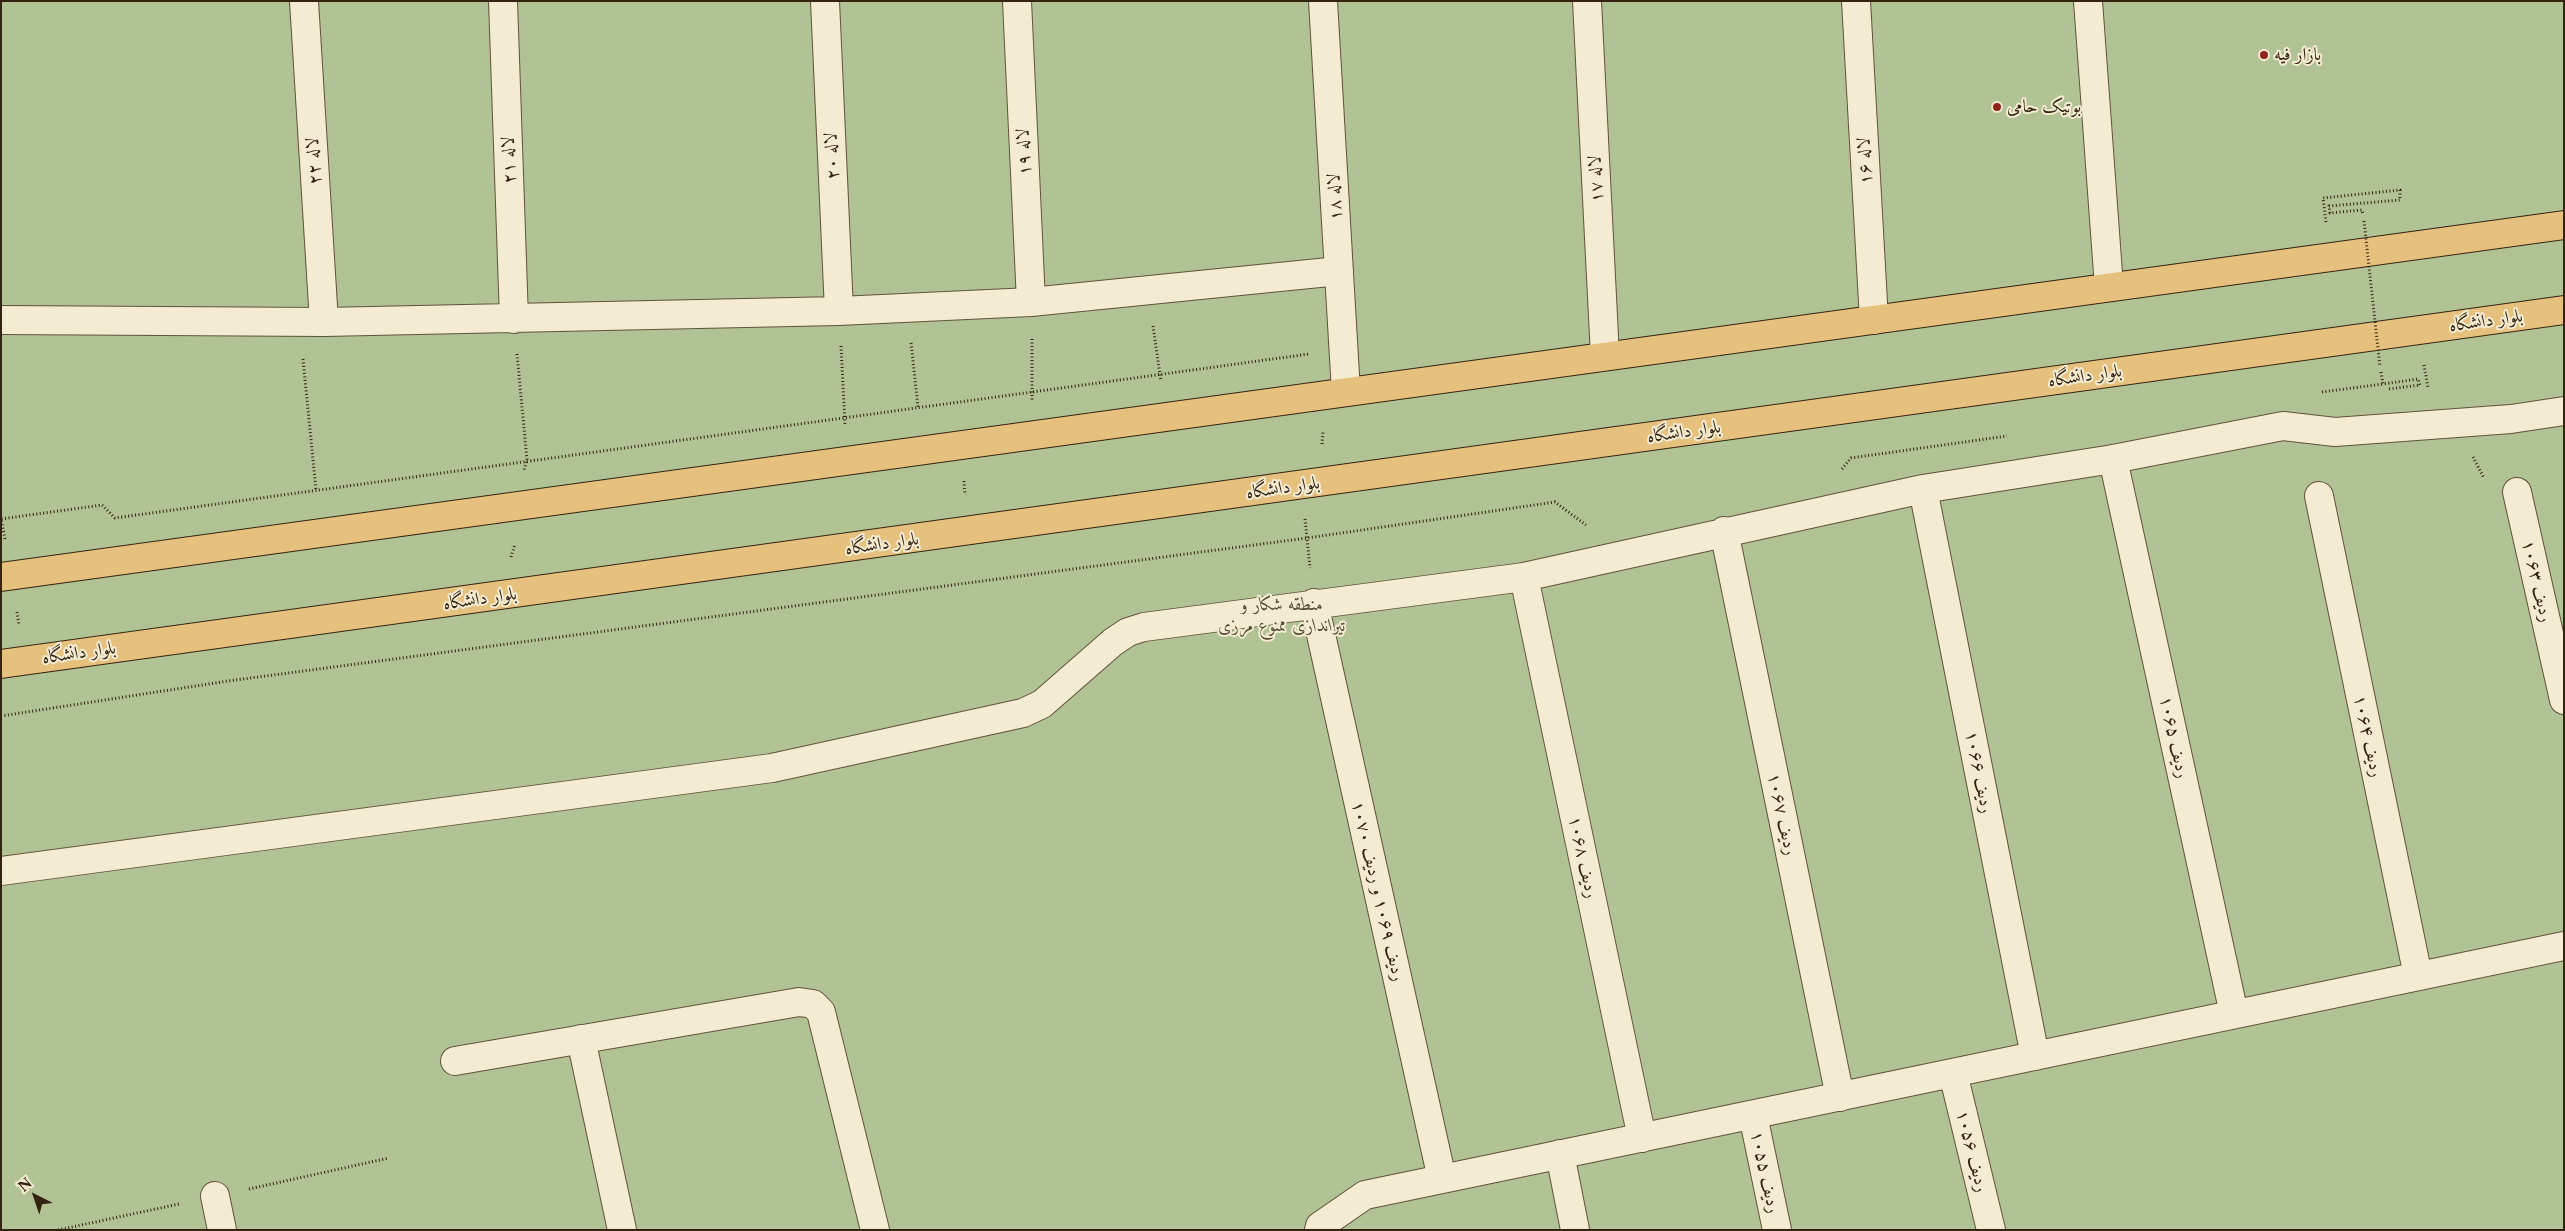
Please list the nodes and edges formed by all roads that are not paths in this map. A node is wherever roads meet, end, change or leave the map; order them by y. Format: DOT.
graph roads {
  1 [pos="304,1"];
  2 [pos="503,1"];
  3 [pos="826,1"];
  4 [pos="1017,1"];
  5 [pos="1323,1"];
  6 [pos="1587,1"];
  7 [pos="1856,1"];
  8 [pos="2088,1"];
  9 [pos="2564,225"];
  10 [pos="1339,271"];
  11 [pos="2109,287"];
  12 [pos="1032,302"];
  13 [pos="2564,310"];
  14 [pos="839,311"];
  15 [pos="514,319"];
  16 [pos="1,320"];
  17 [pos="1874,320"];
  18 [pos="312,321"];
  19 [pos="1605,356"];
  20 [pos="1338,393"];
  21 [pos="2564,412"];
  22 [pos="2113,459"];
  23 [pos="1923,489"];
  24 [pos="2517,492"];
  25 [pos="2319,496"];
  26 [pos="1724,531"];
  27 [pos="1524,577"];
  28 [pos="1,578"];
  29 [pos="1314,603"];
  30 [pos="1,664"];
  31 [pos="2564,700"];
  32 [pos="1,871"];
  33 [pos="2564,946"];
  34 [pos="2418,976"];
  35 [pos="2234,1014"];
  36 [pos="581,1040"];
  37 [pos="2035,1056"];
  38 [pos="455,1061"];
  39 [pos="1953,1073"];
  40 [pos="1840,1097"];
  41 [pos="1753,1115"];
  42 [pos="1642,1138"];
  43 [pos="1560,1154"];
  44 [pos="1442,1179"];
  45 [pos="215,1196"];
  46 [pos="222,1230"];
  47 [pos="622,1230"];
  48 [pos="875,1230"];
  49 [pos="1319,1230"];
  50 [pos="1575,1230"];
  51 [pos="1777,1230"];
  52 [pos="1991,1230"];
  1 -- 18 [label="street, لاله ۲۲"];
  2 -- 15 [label="street, لاله ۲۱"];
  3 -- 14 [label="street, لاله ۲۰"];
  4 -- 12 [label="street, لاله ۱۹"];
  5 -- 10 [label="street, لاله ۱۸"];
  6 -- 19 [label="street, لاله ۱۷"];
  7 -- 17 [label="street, لاله ۱۶"];
  8 -- 11 [label="street"];
  9 -- 11 [label="main road"];
  10 -- 12 [label="street"];
  10 -- 20 [label="street, لاله ۱۸"];
  11 -- 17 [label="main road"];
  12 -- 14 [label="street"];
  13 -- 30 [label="main road, بلوار دانشگاه"];
  14 -- 15 [label="street"];
  15 -- 18 [label="street"];
  16 -- 18 [label="street"];
  17 -- 19 [label="main road"];
  19 -- 20 [label="main road"];
  20 -- 28 [label="main road"];
  21 -- 22 [label="street"];
  22 -- 23 [label="street"];
  22 -- 35 [label="street, ردیف ۱۰۶۵"];
  23 -- 26 [label="street"];
  23 -- 37 [label="street, ردیف ۱۰۶۶"];
  24 -- 31 [label="street, ردیف ۱۰۶۳"];
  25 -- 34 [label="street, ردیف ۱۰۶۴"];
  26 -- 27 [label="street"];
  26 -- 40 [label="street, ردیف ۱۰۶۷"];
  27 -- 29 [label="street"];
  27 -- 42 [label="street, ردیف ۱۰۶۸"];
  29 -- 32 [label="street"];
  29 -- 44 [label="street, ردیف ۱۰۶۹ و ردیف ۱۰۷۰"];
  33 -- 34 [label="street"];
  34 -- 35 [label="street"];
  35 -- 37 [label="street"];
  36 -- 38 [label="street"];
  36 -- 47 [label="street"];
  36 -- 48 [label="street"];
  37 -- 39 [label="street"];
  39 -- 40 [label="street"];
  39 -- 52 [label="street, ردیف ۱۰۵۶"];
  40 -- 41 [label="street"];
  41 -- 42 [label="street"];
  41 -- 51 [label="street, ردیف ۱۰۵۵"];
  42 -- 43 [label="street"];
  43 -- 44 [label="street"];
  43 -- 50 [label="street"];
  44 -- 49 [label="street"];
  45 -- 46 [label="street"];
}
